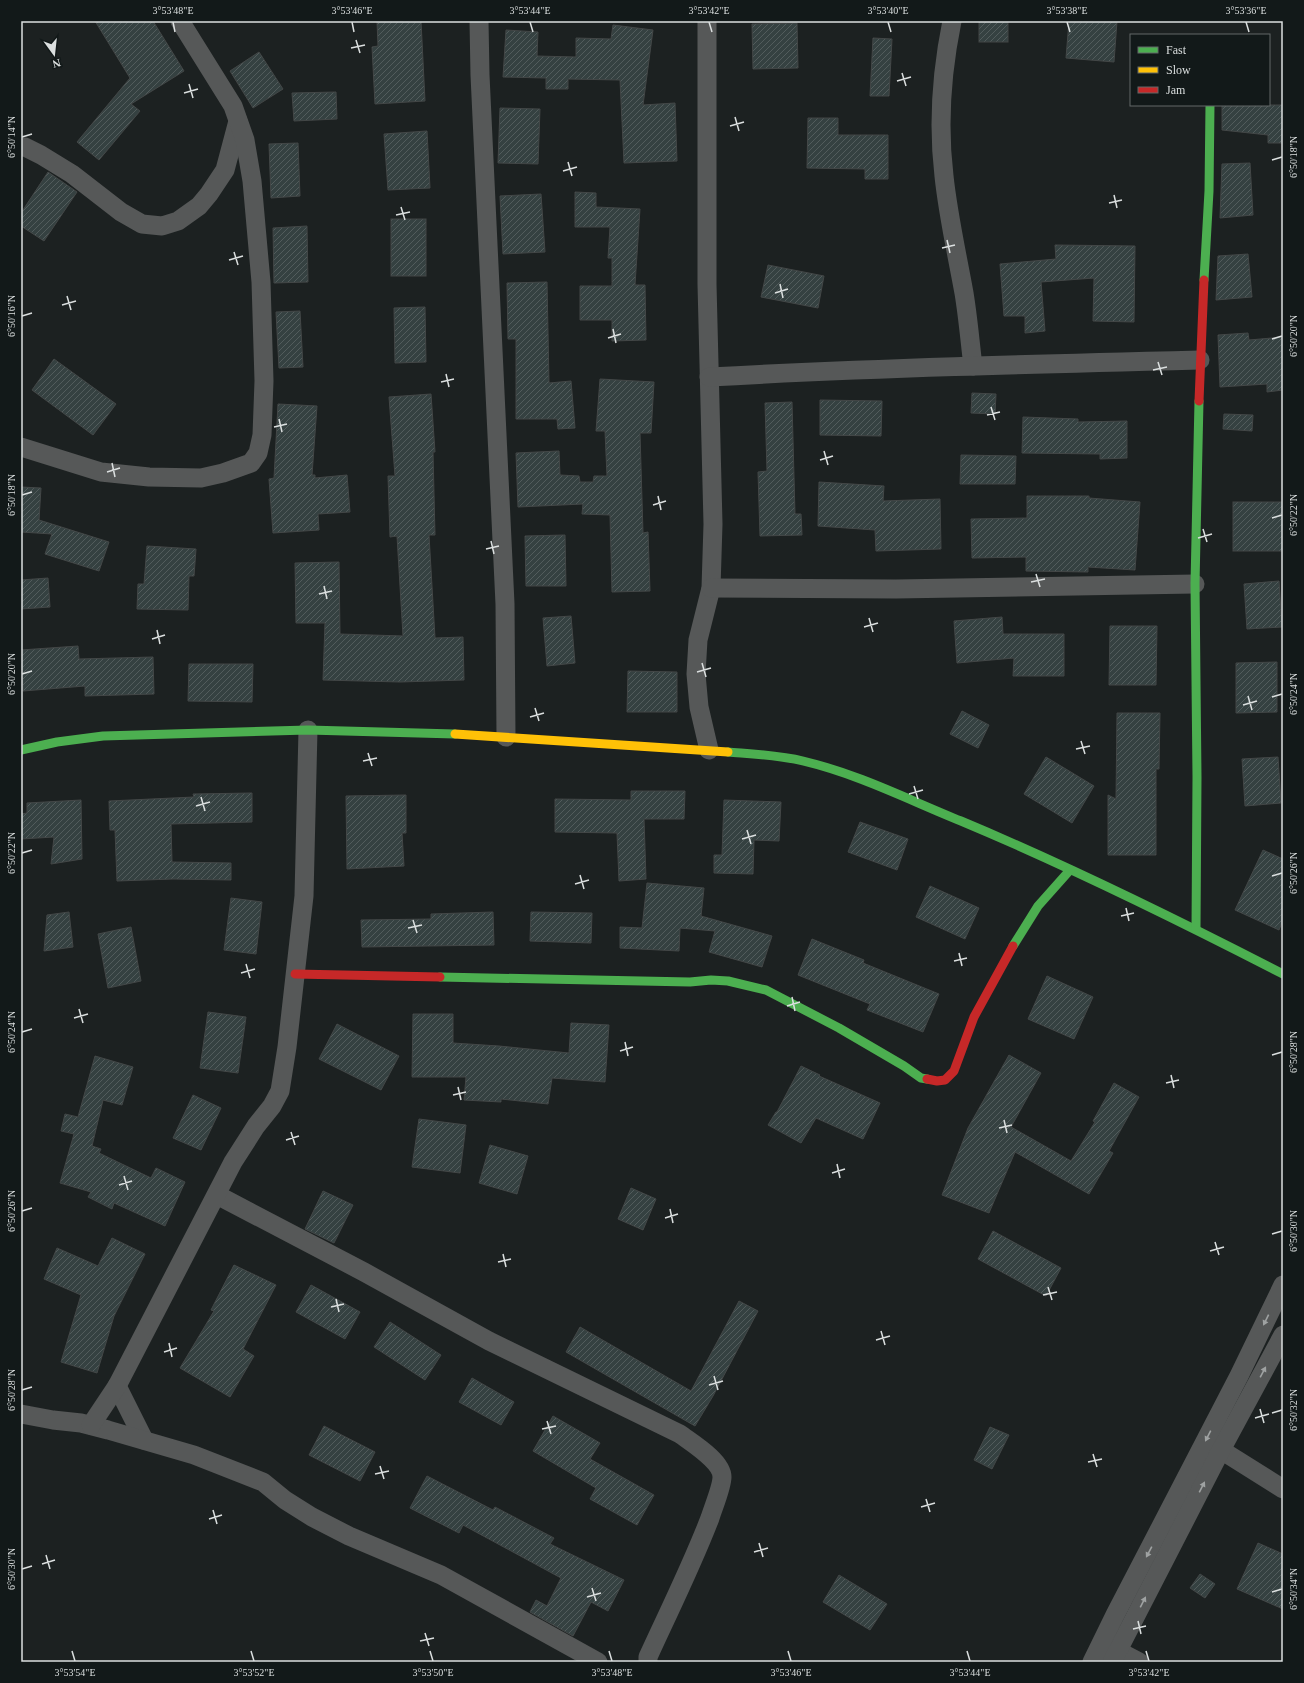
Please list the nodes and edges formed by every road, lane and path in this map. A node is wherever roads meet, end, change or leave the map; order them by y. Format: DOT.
graph roads {
  1 [pos="180,21"];
  2 [pos="479,21"];
  3 [pos="707,21"];
  4 [pos="952,21"];
  5 [pos="1210,106"];
  6 [pos="238,121"];
  7 [pos="21,147"];
  8 [pos="1200,360"];
  9 [pos="973,366"];
  10 [pos="709,377"];
  11 [pos="21,447"];
  12 [pos="1195,584"];
  13 [pos="710,588"];
  14 [pos="308,730"];
  15 [pos="506,737"];
  16 [pos="21,750"];
  17 [pos="709,750"];
  18 [pos="1070,870"];
  19 [pos="1196,929"];
  20 [pos="295,974"];
  21 [pos="1283,974"];
  22 [pos="217,1195"];
  23 [pos="1283,1285"];
  24 [pos="1283,1335"];
  25 [pos="117,1386"];
  26 [pos="21,1414"];
  27 [pos="91,1425"];
  28 [pos="144,1440"];
  29 [pos="1221,1450"];
  30 [pos="1283,1489"];
  31 [pos="1115,1656"];
  32 [pos="598,1662"];
  33 [pos="648,1662"];
  34 [pos="1092,1662"];
  35 [pos="1139,1662"];
  1 -- 6 [label="street"];
  2 -- 15 [label="street"];
  3 -- 10 [label="street"];
  4 -- 9 [label="street"];
  5 -- 8 [label="street"];
  6 -- 7 [label="street"];
  6 -- 11 [label="street"];
  8 -- 9 [label="street"];
  8 -- 12 [label="street"];
  9 -- 10 [label="street"];
  10 -- 13 [label="street"];
  12 -- 13 [label="street"];
  12 -- 19 [label="street"];
  13 -- 17 [label="street"];
  14 -- 15 [label="street"];
  14 -- 16 [label="street"];
  14 -- 20 [label="street"];
  15 -- 17 [label="street"];
  17 -- 18 [label="street"];
  18 -- 19 [label="street"];
  18 -- 20 [label="street"];
  19 -- 21 [label="street"];
  20 -- 22 [label="street"];
  22 -- 25 [label="street"];
  22 -- 33 [label="street"];
  23 -- 34 [label="street, one-way"];
  29 -- 24 [label="street, one-way"];
  25 -- 27 [label="street"];
  25 -- 28 [label="street"];
  26 -- 27 [label="street"];
  27 -- 28 [label="street"];
  28 -- 32 [label="street"];
  29 -- 30 [label="street"];
  31 -- 29 [label="street, one-way"];
  31 -- 35 [label="street"];
}
